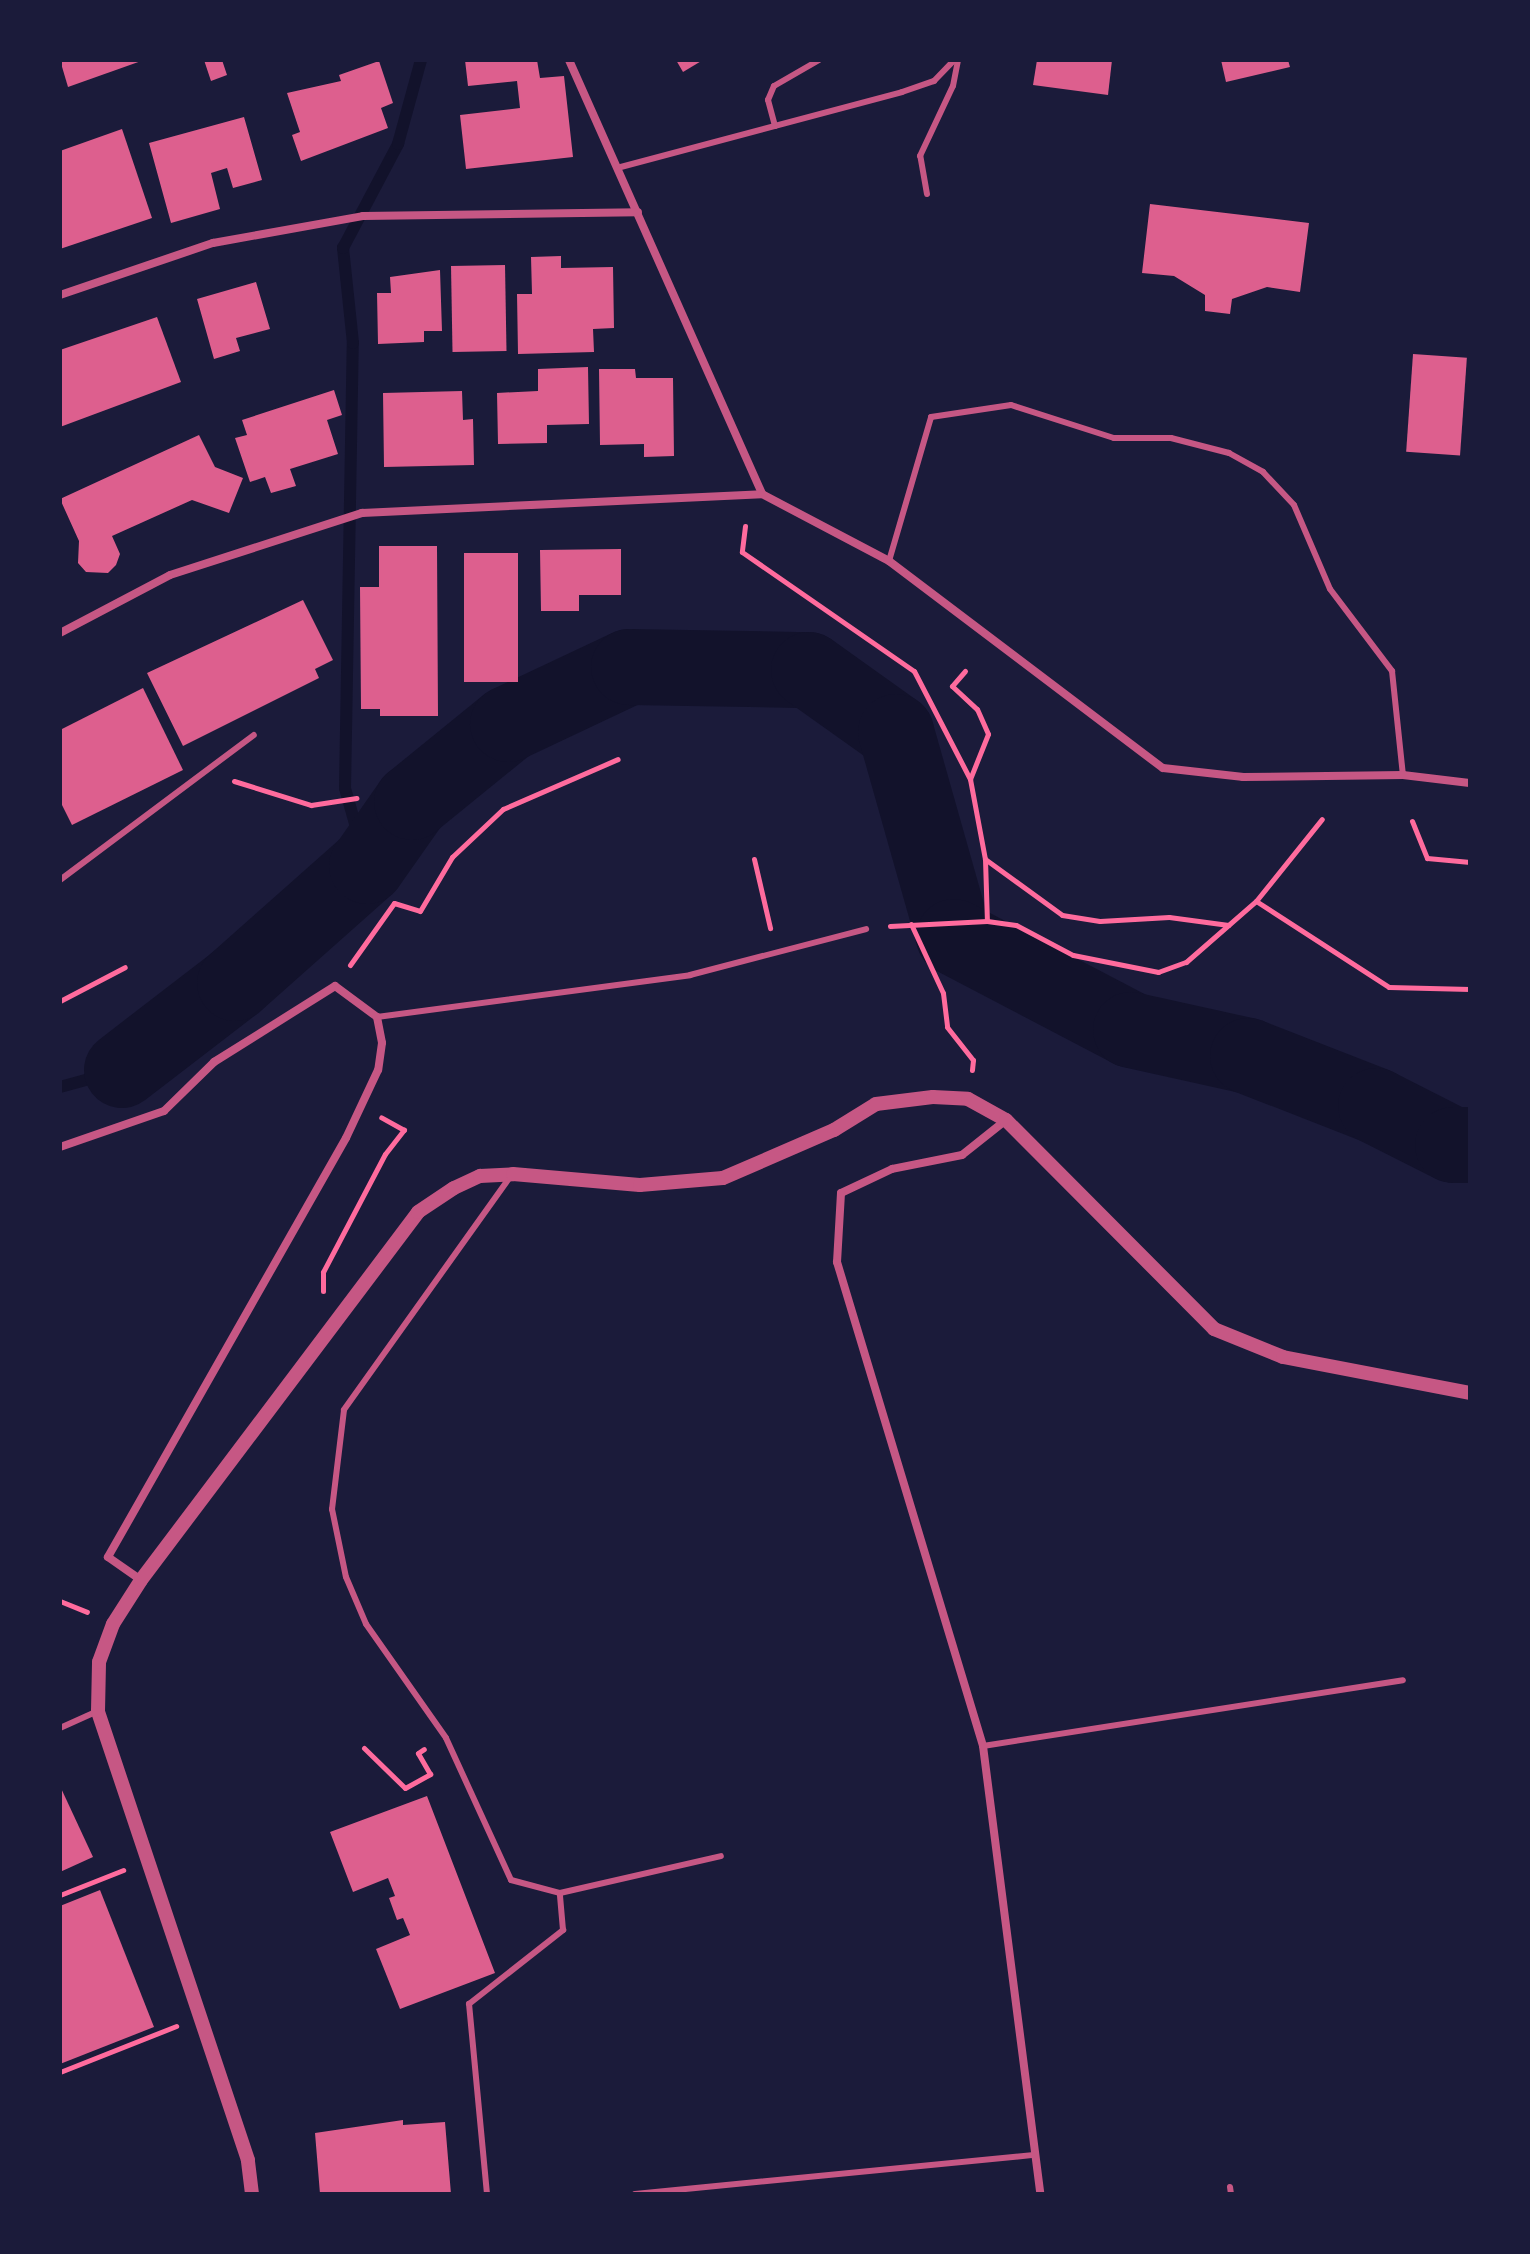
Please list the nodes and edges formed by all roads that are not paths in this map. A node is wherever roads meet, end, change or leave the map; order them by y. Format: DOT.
graph roads {
  1 [pos="569,60"];
  2 [pos="819,60"];
  3 [pos="956,60"];
  4 [pos="775,126"];
  5 [pos="617,168"];
  6 [pos="927,194"];
  7 [pos="638,212"];
  8 [pos="60,295"];
  9 [pos="762,494"];
  10 [pos="889,561"];
  11 [pos="60,633"];
  12 [pos="254,735"];
  13 [pos="1403,775"];
  14 [pos="1470,783"];
  15 [pos="60,880"];
  16 [pos="866,929"];
  17 [pos="377,1017"];
  18 [pos="1006,1120"];
  19 [pos="60,1147"];
  20 [pos="513,1174"];
  21 [pos="1470,1393"];
  22 [pos="141,1580"];
  23 [pos="1403,1680"];
  24 [pos="98,1711"];
  25 [pos="60,1728"];
  26 [pos="983,1746"];
  27 [pos="721,1856"];
  28 [pos="560,1893"];
  29 [pos="1034,2155"];
  30 [pos="252,2194"];
  31 [pos="487,2194"];
  32 [pos="635,2194"];
  33 [pos="1040,2194"];
  1 -- 5 [label="street"];
  2 -- 4 [label="lane"];
  3 -- 4 [label="lane"];
  3 -- 6 [label="lane"];
  4 -- 5 [label="lane"];
  5 -- 7 [label="street"];
  7 -- 8 [label="street"];
  7 -- 9 [label="street"];
  9 -- 10 [label="street"];
  9 -- 11 [label="street"];
  10 -- 13 [label="street"];
  10 -- 13 [label="lane"];
  12 -- 15 [label="lane"];
  13 -- 14 [label="street"];
  16 -- 17 [label="lane"];
  17 -- 19 [label="street"];
  17 -- 22 [label="street"];
  18 -- 20 [label="street"];
  18 -- 21 [label="street"];
  18 -- 26 [label="street"];
  20 -- 22 [label="street"];
  20 -- 28 [label="lane"];
  22 -- 24 [label="street"];
  23 -- 26 [label="lane"];
  24 -- 25 [label="lane"];
  24 -- 30 [label="street"];
  26 -- 29 [label="street"];
  27 -- 28 [label="lane"];
  28 -- 31 [label="lane"];
  29 -- 32 [label="lane"];
  29 -- 33 [label="street"];
}
